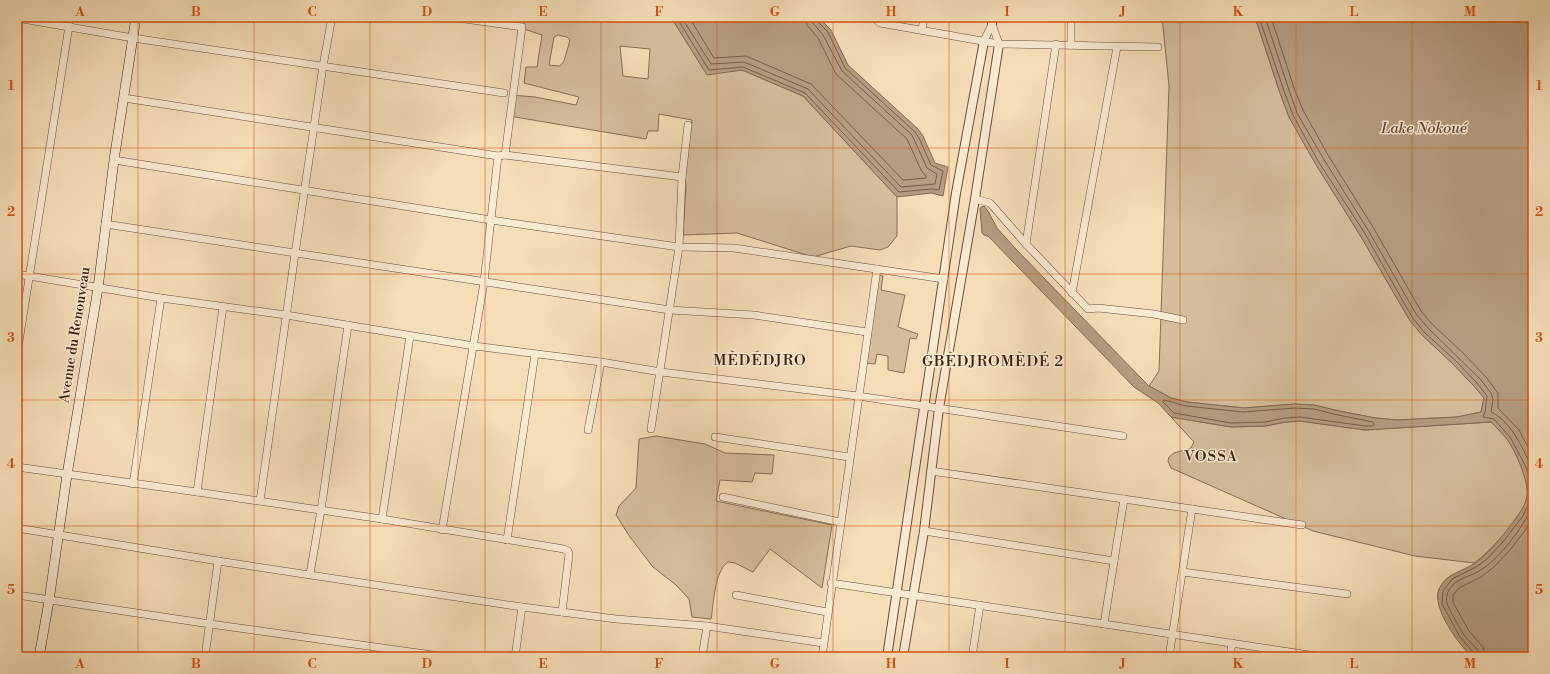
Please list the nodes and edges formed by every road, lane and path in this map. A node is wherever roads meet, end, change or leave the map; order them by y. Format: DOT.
graph roads {
  1 [pos="136,17"];
  2 [pos="332,17"];
  3 [pos="450,17"];
  4 [pos="873,17"];
  5 [pos="924,17"];
  6 [pos="1071,17"];
  7 [pos="17,18"];
  8 [pos="993,20"];
  9 [pos="69,26"];
  10 [pos="922,30"];
  11 [pos="133,38"];
  12 [pos="984,41"];
  13 [pos="999,44"];
  14 [pos="1056,44"];
  15 [pos="1071,45"];
  16 [pos="1117,47"];
  17 [pos="1158,47"];
  18 [pos="323,66"];
  19 [pos="504,93"];
  20 [pos="124,98"];
  21 [pos="688,125"];
  22 [pos="314,128"];
  23 [pos="501,155"];
  24 [pos="114,160"];
  25 [pos="682,177"];
  26 [pos="305,189"];
  27 [pos="975,199"];
  28 [pos="491,220"];
  29 [pos="105,224"];
  30 [pos="1026,244"];
  31 [pos="679,247"];
  32 [pos="295,254"];
  33 [pos="877,269"];
  34 [pos="17,274"];
  35 [pos="28,276"];
  36 [pos="944,279"];
  37 [pos="484,282"];
  38 [pos="98,288"];
  39 [pos="1072,293"];
  40 [pos="161,298"];
  41 [pos="223,307"];
  42 [pos="670,310"];
  43 [pos="286,314"];
  44 [pos="1184,320"];
  45 [pos="348,325"];
  46 [pos="867,332"];
  47 [pos="410,336"];
  48 [pos="474,346"];
  49 [pos="17,354"];
  50 [pos="535,354"];
  51 [pos="601,362"];
  52 [pos="661,372"];
  53 [pos="858,396"];
  54 [pos="923,406"];
  55 [pos="939,408"];
  56 [pos="651,429"];
  57 [pos="588,430"];
  58 [pos="1123,436"];
  59 [pos="715,438"];
  60 [pos="850,457"];
  61 [pos="17,467"];
  62 [pos="931,471"];
  63 [pos="67,475"];
  64 [pos="133,484"];
  65 [pos="197,492"];
  66 [pos="723,497"];
  67 [pos="1124,499"];
  68 [pos="260,501"];
  69 [pos="1192,509"];
  70 [pos="321,510"];
  71 [pos="382,519"];
  72 [pos="840,522"];
  73 [pos="1302,525"];
  74 [pos="17,528"];
  75 [pos="442,530"];
  76 [pos="924,531"];
  77 [pos="59,535"];
  78 [pos="507,540"];
  79 [pos="218,561"];
  80 [pos="1114,561"];
  81 [pos="1183,572"];
  82 [pos="310,574"];
  83 [pos="832,583"];
  84 [pos="896,593"];
  85 [pos="1347,594"];
  86 [pos="17,595"];
  87 [pos="736,595"];
  88 [pos="913,595"];
  89 [pos="49,601"];
  90 [pos="980,605"];
  91 [pos="522,607"];
  92 [pos="562,612"];
  93 [pos="827,612"];
  94 [pos="210,624"];
  95 [pos="1104,624"];
  96 [pos="707,626"];
  97 [pos="1173,634"];
  98 [pos="823,643"];
  99 [pos="1232,643"];
  100 [pos="1291,655"];
  101 [pos="17,656"];
  102 [pos="21,657"];
  103 [pos="39,657"];
  104 [pos="205,657"];
  105 [pos="447,657"];
  106 [pos="515,657"];
  107 [pos="702,657"];
  108 [pos="822,657"];
  109 [pos="887,657"];
  110 [pos="903,657"];
  111 [pos="972,657"];
  112 [pos="1169,657"];
  113 [pos="1230,657"];
  114 [pos="1323,657"];
  1 -- 11 [label="main road, Avenue du Renouveau"];
  2 -- 18 [label="street"];
  3 -- 23 [label="street"];
  4 -- 10 [label="street"];
  5 -- 10 [label="street"];
  6 -- 15 [label="street"];
  7 -- 9 [label="street"];
  8 -- 12 [label="street"];
  8 -- 13 [label="street"];
  9 -- 11 [label="street"];
  9 -- 35 [label="street"];
  10 -- 12 [label="street"];
  11 -- 18 [label="street"];
  11 -- 20 [label="main road, Avenue du Renouveau"];
  12 -- 13 [label="street"];
  12 -- 36 [label="street"];
  13 -- 14 [label="street"];
  13 -- 27 [label="street"];
  14 -- 15 [label="street"];
  14 -- 30 [label="street"];
  15 -- 16 [label="street"];
  16 -- 17 [label="street"];
  16 -- 39 [label="street"];
  18 -- 19 [label="street"];
  18 -- 22 [label="street"];
  20 -- 22 [label="street"];
  20 -- 24 [label="main road, Avenue du Renouveau"];
  21 -- 25 [label="street"];
  22 -- 23 [label="street"];
  22 -- 26 [label="street"];
  23 -- 25 [label="street"];
  23 -- 28 [label="street"];
  24 -- 26 [label="street"];
  24 -- 29 [label="main road, Avenue du Renouveau"];
  25 -- 31 [label="street"];
  26 -- 28 [label="street"];
  26 -- 32 [label="street"];
  27 -- 30 [label="street"];
  27 -- 55 [label="street"];
  28 -- 31 [label="street"];
  28 -- 37 [label="street"];
  29 -- 32 [label="street"];
  29 -- 38 [label="main road, Avenue du Renouveau"];
  30 -- 39 [label="street"];
  31 -- 33 [label="street"];
  31 -- 42 [label="street"];
  32 -- 37 [label="street"];
  32 -- 43 [label="street"];
  33 -- 36 [label="street"];
  33 -- 46 [label="street"];
  34 -- 35 [label="street"];
  35 -- 38 [label="street"];
  35 -- 49 [label="street"];
  36 -- 54 [label="street"];
  37 -- 42 [label="street"];
  37 -- 48 [label="street"];
  38 -- 40 [label="street"];
  38 -- 63 [label="main road, Avenue du Renouveau"];
  39 -- 44 [label="street"];
  40 -- 41 [label="street"];
  40 -- 64 [label="street"];
  41 -- 43 [label="street"];
  41 -- 65 [label="street"];
  42 -- 46 [label="street"];
  42 -- 52 [label="street"];
  43 -- 45 [label="street"];
  43 -- 68 [label="street"];
  45 -- 47 [label="street"];
  45 -- 70 [label="street"];
  46 -- 53 [label="street"];
  47 -- 48 [label="street"];
  47 -- 71 [label="street"];
  48 -- 50 [label="street"];
  48 -- 75 [label="street"];
  50 -- 51 [label="street"];
  50 -- 78 [label="street"];
  51 -- 52 [label="street"];
  51 -- 57 [label="street"];
  52 -- 53 [label="street"];
  52 -- 56 [label="street"];
  53 -- 54 [label="street"];
  53 -- 60 [label="street"];
  54 -- 55 [label="street"];
  54 -- 84 [label="street"];
  55 -- 58 [label="street"];
  55 -- 62 [label="street"];
  59 -- 60 [label="street"];
  60 -- 72 [label="street"];
  61 -- 63 [label="street"];
  62 -- 67 [label="street"];
  62 -- 76 [label="street"];
  63 -- 64 [label="street"];
  63 -- 77 [label="main road, Avenue du Renouveau"];
  64 -- 65 [label="street"];
  65 -- 68 [label="street"];
  66 -- 72 [label="street"];
  67 -- 69 [label="street"];
  67 -- 80 [label="street"];
  68 -- 70 [label="street"];
  69 -- 73 [label="street"];
  69 -- 81 [label="street"];
  70 -- 71 [label="street"];
  70 -- 82 [label="street"];
  71 -- 75 [label="street"];
  72 -- 83 [label="street"];
  74 -- 77 [label="street"];
  75 -- 78 [label="street"];
  76 -- 80 [label="street"];
  76 -- 88 [label="street"];
  77 -- 79 [label="street"];
  77 -- 89 [label="main road, Avenue du Renouveau"];
  78 -- 92 [label="street"];
  79 -- 82 [label="street"];
  79 -- 94 [label="street"];
  80 -- 95 [label="street"];
  81 -- 85 [label="street"];
  81 -- 97 [label="street"];
  82 -- 91 [label="street"];
  83 -- 84 [label="street"];
  83 -- 93 [label="street"];
  84 -- 88 [label="street"];
  84 -- 109 [label="street"];
  86 -- 89 [label="street"];
  87 -- 93 [label="street"];
  88 -- 90 [label="street"];
  88 -- 110 [label="street"];
  89 -- 94 [label="street"];
  89 -- 103 [label="main road, Avenue du Renouveau"];
  90 -- 95 [label="street"];
  90 -- 111 [label="street"];
  91 -- 92 [label="street"];
  91 -- 106 [label="street"];
  92 -- 96 [label="street"];
  93 -- 98 [label="street"];
  94 -- 104 [label="street"];
  94 -- 105 [label="street"];
  95 -- 97 [label="street"];
  96 -- 98 [label="street"];
  96 -- 107 [label="street"];
  97 -- 99 [label="street"];
  97 -- 112 [label="street"];
  98 -- 108 [label="street"];
  99 -- 100 [label="street"];
  99 -- 113 [label="street"];
  100 -- 114 [label="street"];
  101 -- 102 [label="main road"];
}
